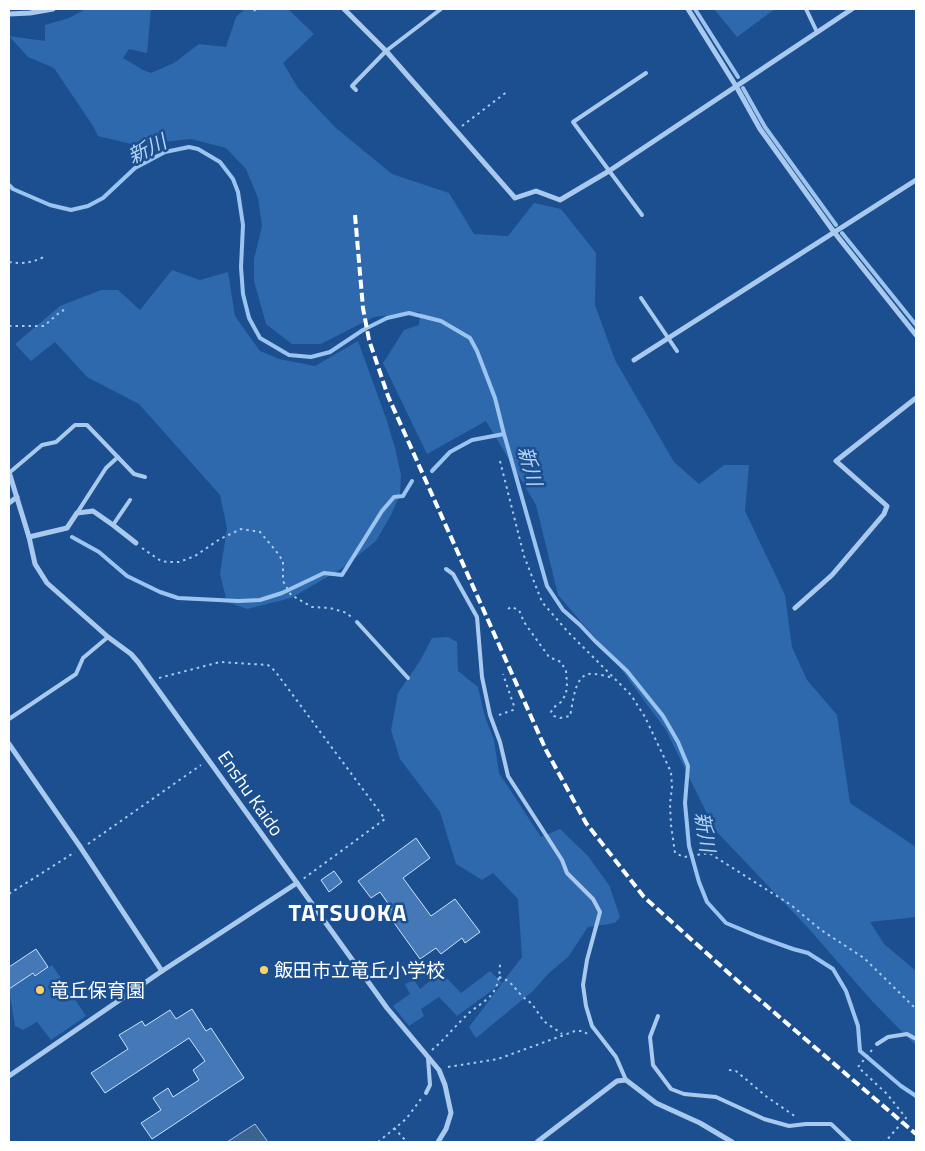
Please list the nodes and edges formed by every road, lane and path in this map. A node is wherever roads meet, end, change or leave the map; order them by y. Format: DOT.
graph roads {
  1 [pos="54,9"];
  2 [pos="344,9"];
  3 [pos="441,9"];
  4 [pos="688,9"];
  5 [pos="806,9"];
  6 [pos="852,9"];
  7 [pos="9,14"];
  8 [pos="817,32"];
  9 [pos="386,51"];
  10 [pos="646,73"];
  11 [pos="736,86"];
  12 [pos="356,90"];
  13 [pos="508,91"];
  14 [pos="456,131"];
  15 [pos="609,171"];
  16 [pos="916,180"];
  17 [pos="642,216"];
  18 [pos="834,232"];
  19 [pos="44,257"];
  20 [pos="9,262"];
  21 [pos="641,298"];
  22 [pos="64,310"];
  23 [pos="9,326"];
  24 [pos="916,335"];
  25 [pos="668,338"];
  26 [pos="677,351"];
  27 [pos="634,360"];
  28 [pos="916,398"];
  29 [pos="118,457"];
  30 [pos="500,461"];
  31 [pos="9,472"];
  32 [pos="145,477"];
  33 [pos="17,497"];
  34 [pos="130,500"];
  35 [pos="9,503"];
  36 [pos="77,513"];
  37 [pos="113,525"];
  38 [pos="29,537"];
  39 [pos="136,543"];
  40 [pos="446,569"];
  41 [pos="795,608"];
  42 [pos="508,609"];
  43 [pos="357,622"];
  44 [pos="108,637"];
  45 [pos="503,674"];
  46 [pos="408,678"];
  47 [pos="613,678"];
  48 [pos="152,680"];
  49 [pos="9,719"];
  50 [pos="492,721"];
  51 [pos="9,744"];
  52 [pos="209,760"];
  53 [pos="81,848"];
  54 [pos="297,883"];
  55 [pos="9,894"];
  56 [pos="500,961"];
  57 [pos="162,971"];
  58 [pos="499,977"];
  59 [pos="916,1009"];
  60 [pos="658,1016"];
  61 [pos="563,1035"];
  62 [pos="591,1037"];
  63 [pos="916,1038"];
  64 [pos="877,1044"];
  65 [pos="871,1050"];
  66 [pos="430,1051"];
  67 [pos="428,1058"];
  68 [pos="439,1070"];
  69 [pos="729,1070"];
  70 [pos="9,1076"];
  71 [pos="626,1080"];
  72 [pos="426,1093"];
  73 [pos="806,1124"];
  74 [pos="394,1128"];
  75 [pos="378,1142"];
  76 [pos="407,1142"];
  77 [pos="438,1142"];
  78 [pos="537,1142"];
  79 [pos="732,1142"];
  80 [pos="850,1142"];
  81 [pos="885,1142"];
  1 -- 7 [label="street"];
  2 -- 9 [label="street"];
  3 -- 9 [label="lane"];
  4 -- 11 [label="street"];
  5 -- 8 [label="lane"];
  6 -- 8 [label="street"];
  8 -- 11 [label="street"];
  9 -- 12 [label="lane"];
  9 -- 14 [label="street"];
  10 -- 15 [label="lane"];
  11 -- 15 [label="street"];
  11 -- 18 [label="street"];
  13 -- 14 [label="path"];
  14 -- 15 [label="street"];
  15 -- 17 [label="lane"];
  16 -- 18 [label="street"];
  18 -- 24 [label="street"];
  18 -- 25 [label="street"];
  19 -- 20 [label="path"];
  21 -- 25 [label="lane"];
  22 -- 23 [label="path"];
  25 -- 26 [label="lane"];
  25 -- 27 [label="street"];
  28 -- 41 [label="street"];
  29 -- 31 [label="lane"];
  29 -- 32 [label="lane"];
  29 -- 36 [label="lane"];
  30 -- 47 [label="path"];
  31 -- 33 [label="street, Enshu Kaido"];
  33 -- 35 [label="street"];
  33 -- 38 [label="street, Enshu Kaido"];
  34 -- 37 [label="lane"];
  36 -- 37 [label="street"];
  36 -- 38 [label="street"];
  37 -- 39 [label="street"];
  38 -- 44 [label="street, Enshu Kaido"];
  39 -- 43 [label="path"];
  40 -- 50 [label="lane"];
  42 -- 47 [label="path"];
  43 -- 46 [label="lane"];
  44 -- 48 [label="street, Enshu Kaido"];
  44 -- 49 [label="lane"];
  45 -- 50 [label="path"];
  47 -- 59 [label="path"];
  48 -- 52 [label="street, Enshu Kaido"];
  48 -- 54 [label="path"];
  50 -- 71 [label="lane"];
  51 -- 53 [label="street"];
  52 -- 53 [label="path"];
  52 -- 54 [label="street, Enshu Kaido"];
  53 -- 55 [label="path"];
  53 -- 57 [label="street"];
  54 -- 57 [label="street"];
  54 -- 67 [label="street, Enshu Kaido"];
  56 -- 58 [label="path"];
  57 -- 70 [label="street"];
  58 -- 61 [label="path"];
  58 -- 66 [label="path"];
  60 -- 73 [label="lane"];
  61 -- 62 [label="path"];
  61 -- 68 [label="path"];
  63 -- 64 [label="lane"];
  65 -- 81 [label="path"];
  67 -- 68 [label="street, Enshu Kaido"];
  67 -- 72 [label="lane"];
  68 -- 77 [label="street, Enshu Kaido"];
  69 -- 73 [label="path"];
  71 -- 78 [label="street"];
  71 -- 79 [label="street"];
  72 -- 74 [label="path"];
  73 -- 80 [label="lane"];
  74 -- 75 [label="path"];
  74 -- 76 [label="path"];
}
